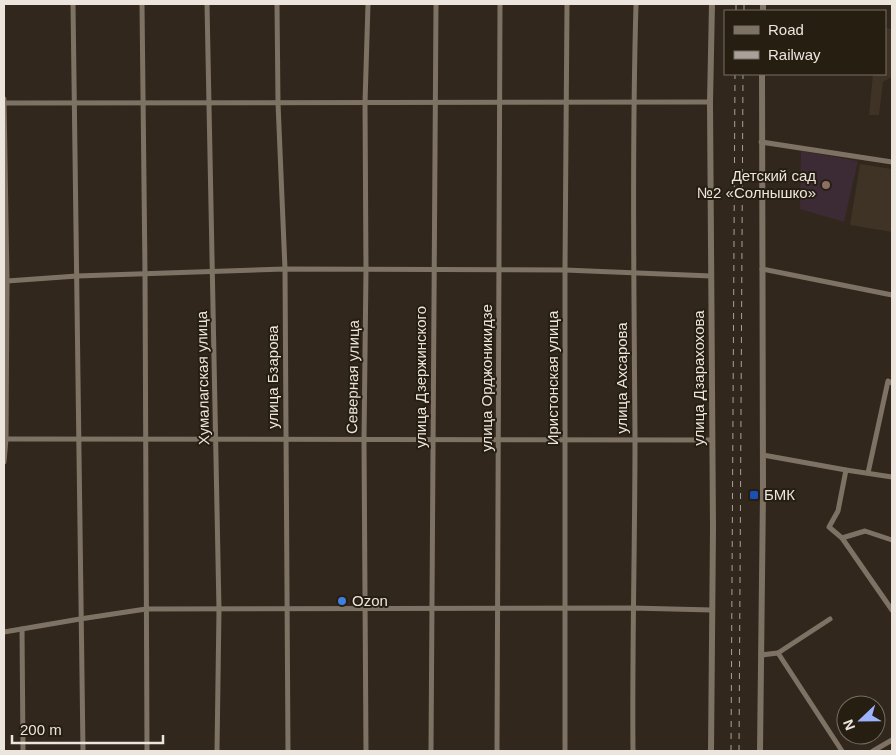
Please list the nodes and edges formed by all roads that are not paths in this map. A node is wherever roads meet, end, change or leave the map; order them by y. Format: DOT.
graph roads {
  1 [pos="73,4"];
  2 [pos="142,4"];
  3 [pos="207,4"];
  4 [pos="277,4"];
  5 [pos="368,4"];
  6 [pos="436,4"];
  7 [pos="500,4"];
  8 [pos="567,4"];
  9 [pos="636,4"];
  10 [pos="712,4"];
  11 [pos="762,75"];
  12 [pos="4,101"];
  13 [pos="500,102"];
  14 [pos="566,102"];
  15 [pos="633,102"];
  16 [pos="710,102"];
  17 [pos="74,103"];
  18 [pos="142,103"];
  19 [pos="209,103"];
  20 [pos="278,103"];
  21 [pos="365,103"];
  22 [pos="435,103"];
  23 [pos="761,142"];
  24 [pos="892,162"];
  25 [pos="285,269"];
  26 [pos="499,269"];
  27 [pos="762,269"];
  28 [pos="214,270"];
  29 [pos="366,270"];
  30 [pos="434,270"];
  31 [pos="565,270"];
  32 [pos="634,272"];
  33 [pos="145,273"];
  34 [pos="77,276"];
  35 [pos="711,276"];
  36 [pos="7,281"];
  37 [pos="892,295"];
  38 [pos="892,383"];
  39 [pos="6,439"];
  40 [pos="78,439"];
  41 [pos="145,440"];
  42 [pos="216,440"];
  43 [pos="285,440"];
  44 [pos="364,440"];
  45 [pos="433,440"];
  46 [pos="499,440"];
  47 [pos="565,440"];
  48 [pos="635,440"];
  49 [pos="712,440"];
  50 [pos="763,455"];
  51 [pos="4,462"];
  52 [pos="846,470"];
  53 [pos="868,473"];
  54 [pos="892,476"];
  55 [pos="842,538"];
  56 [pos="892,540"];
  57 [pos="288,608"];
  58 [pos="498,608"];
  59 [pos="564,608"];
  60 [pos="632,608"];
  61 [pos="146,609"];
  62 [pos="366,609"];
  63 [pos="219,610"];
  64 [pos="432,610"];
  65 [pos="712,610"];
  66 [pos="892,610"];
  67 [pos="80,619"];
  68 [pos="830,619"];
  69 [pos="22,629"];
  70 [pos="4,632"];
  71 [pos="778,653"];
  72 [pos="761,655"];
  73 [pos="892,740"];
  74 [pos="23,751"];
  75 [pos="83,751"];
  76 [pos="147,751"];
  77 [pos="217,751"];
  78 [pos="288,751"];
  79 [pos="366,751"];
  80 [pos="431,751"];
  81 [pos="497,751"];
  82 [pos="565,751"];
  83 [pos="632,751"];
  84 [pos="712,751"];
  85 [pos="760,751"];
  86 [pos="842,751"];
  87 [pos="873,751"];
  1 -- 17 [label="street"];
  2 -- 18 [label="street"];
  3 -- 19 [label="street, Хумалагская улица"];
  4 -- 20 [label="street, улица Бзарова"];
  5 -- 21 [label="street, Северная улица"];
  6 -- 22 [label="street, улица Дзержинского"];
  7 -- 13 [label="street, улица Орджоникидзе"];
  8 -- 14 [label="street, Иристонская улица"];
  9 -- 15 [label="street, улица Ахсарова"];
  10 -- 16 [label="street, улица Дзарахохова"];
  11 -- 23 [label="street"];
  12 -- 17 [label="street"];
  12 -- 36 [label="street"];
  13 -- 14 [label="street"];
  13 -- 22 [label="street"];
  13 -- 26 [label="street, улица Орджоникидзе"];
  14 -- 15 [label="street"];
  14 -- 31 [label="street, Иристонская улица"];
  15 -- 16 [label="street"];
  15 -- 32 [label="street, улица Ахсарова"];
  16 -- 35 [label="street, улица Дзарахохова"];
  17 -- 18 [label="street"];
  17 -- 34 [label="street"];
  18 -- 19 [label="street"];
  18 -- 33 [label="street"];
  19 -- 20 [label="street"];
  19 -- 28 [label="street, Хумалагская улица"];
  20 -- 21 [label="street"];
  20 -- 25 [label="street, улица Бзарова"];
  21 -- 22 [label="street"];
  21 -- 29 [label="street, Северная улица"];
  22 -- 30 [label="street, улица Дзержинского"];
  23 -- 24 [label="street"];
  23 -- 27 [label="street"];
  25 -- 28 [label="street"];
  25 -- 29 [label="street"];
  25 -- 43 [label="street, улица Бзарова"];
  26 -- 30 [label="street"];
  26 -- 31 [label="street"];
  26 -- 46 [label="street, улица Орджоникидзе"];
  27 -- 37 [label="street"];
  27 -- 50 [label="street"];
  28 -- 33 [label="street"];
  28 -- 42 [label="street, Хумалагская улица"];
  29 -- 30 [label="street"];
  29 -- 44 [label="street, Северная улица"];
  30 -- 45 [label="street, улица Дзержинского"];
  31 -- 32 [label="street"];
  31 -- 47 [label="street, Иристонская улица"];
  32 -- 35 [label="street"];
  32 -- 48 [label="street, улица Ахсарова"];
  33 -- 34 [label="street"];
  33 -- 41 [label="street"];
  34 -- 36 [label="street"];
  34 -- 40 [label="street"];
  35 -- 49 [label="street, улица Дзарахохова"];
  36 -- 39 [label="street"];
  38 -- 53 [label="street"];
  39 -- 40 [label="street"];
  39 -- 51 [label="street"];
  40 -- 41 [label="street"];
  40 -- 67 [label="street"];
  41 -- 42 [label="street"];
  41 -- 61 [label="street"];
  42 -- 43 [label="street"];
  42 -- 63 [label="street, Хумалагская улица"];
  43 -- 44 [label="street"];
  43 -- 57 [label="street, улица Бзарова"];
  44 -- 45 [label="street"];
  44 -- 62 [label="street, Северная улица"];
  45 -- 46 [label="street"];
  45 -- 64 [label="street, улица Дзержинского"];
  46 -- 47 [label="street"];
  46 -- 58 [label="street, улица Орджоникидзе"];
  47 -- 48 [label="street"];
  47 -- 59 [label="street, Иристонская улица"];
  48 -- 49 [label="street"];
  48 -- 60 [label="street, улица Ахсарова"];
  49 -- 65 [label="street, улица Дзарахохова"];
  50 -- 52 [label="street"];
  50 -- 72 [label="street"];
  52 -- 53 [label="street"];
  52 -- 55 [label="street"];
  53 -- 54 [label="street"];
  55 -- 56 [label="street"];
  55 -- 66 [label="street"];
  57 -- 62 [label="street"];
  57 -- 63 [label="street"];
  57 -- 78 [label="street, улица Бзарова"];
  58 -- 59 [label="street"];
  58 -- 64 [label="street"];
  58 -- 81 [label="street, улица Орджоникидзе"];
  59 -- 60 [label="street"];
  59 -- 82 [label="street, Иристонская улица"];
  60 -- 65 [label="street"];
  60 -- 83 [label="street, улица Ахсарова"];
  61 -- 63 [label="street"];
  61 -- 67 [label="street"];
  61 -- 76 [label="street"];
  62 -- 64 [label="street"];
  62 -- 79 [label="street, Северная улица"];
  63 -- 77 [label="street, Хумалагская улица"];
  64 -- 80 [label="street, улица Дзержинского"];
  65 -- 84 [label="street, улица Дзарахохова"];
  67 -- 69 [label="street"];
  67 -- 75 [label="street"];
  68 -- 71 [label="street"];
  69 -- 70 [label="street"];
  69 -- 74 [label="street"];
  71 -- 72 [label="street"];
  71 -- 86 [label="street"];
  72 -- 85 [label="street"];
  73 -- 87 [label="street"];
}
